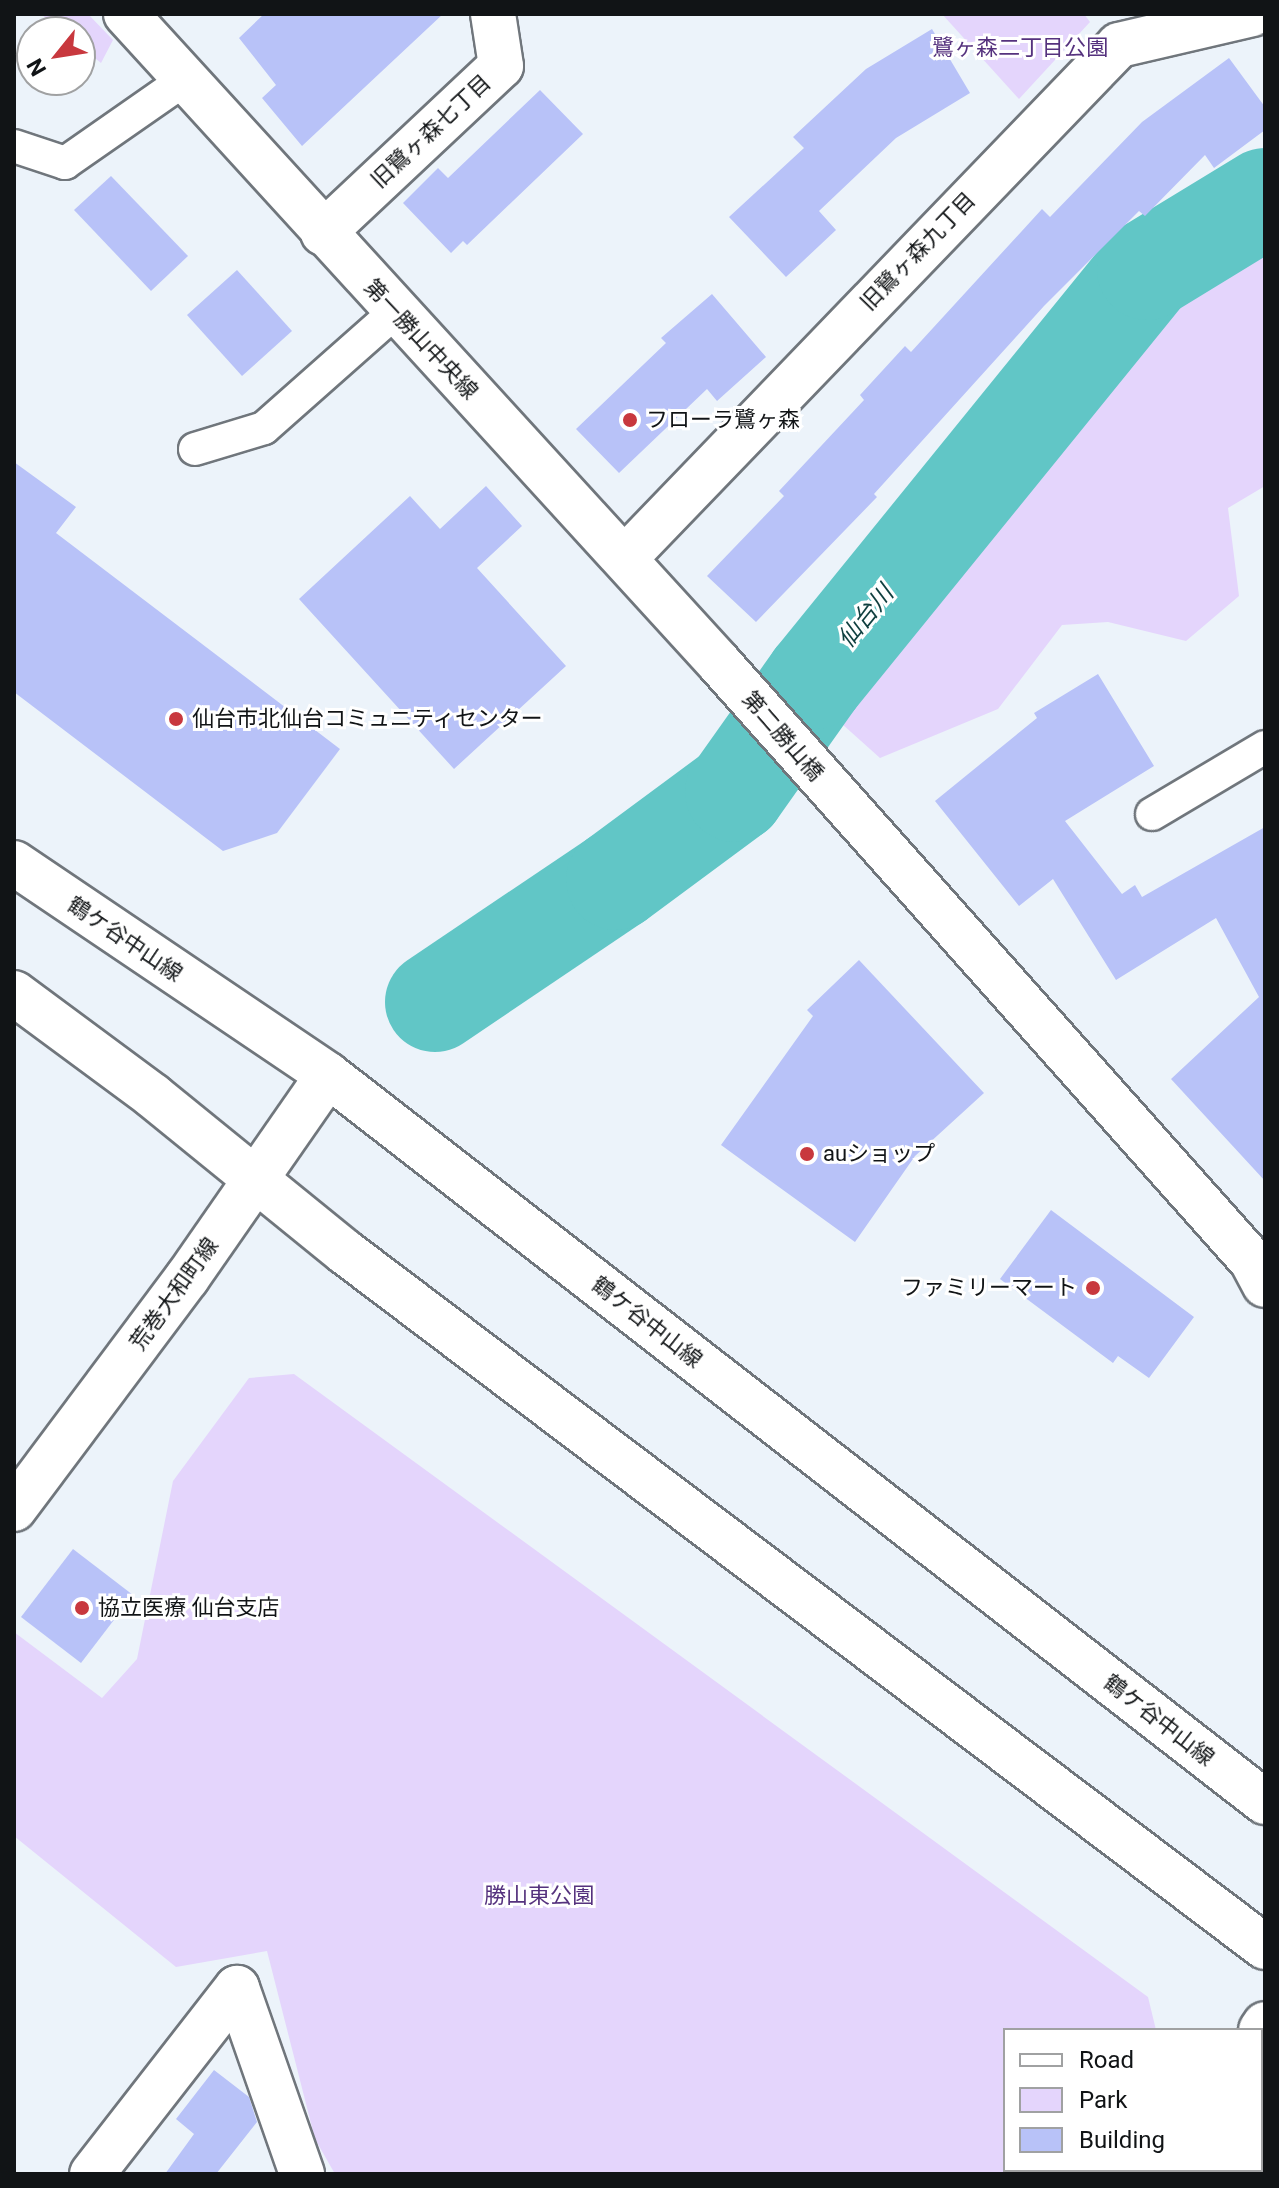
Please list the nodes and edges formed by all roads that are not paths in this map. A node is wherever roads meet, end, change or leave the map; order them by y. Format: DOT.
graph roads {
  1 [pos="126,14"];
  2 [pos="493,14"];
  3 [pos="1252,14"];
  4 [pos="184,80"];
  5 [pos="14,146"];
  6 [pos="323,233"];
  7 [pos="395,312"];
  8 [pos="195,449"];
  9 [pos="625,558"];
  10 [pos="719,663"];
  11 [pos="1265,747"];
  12 [pos="1152,814"];
  13 [pos="14,863"];
  14 [pos="14,993"];
  15 [pos="328,1075"];
  16 [pos="254,1182"];
  17 [pos="1265,1285"];
  18 [pos="14,1509"];
  19 [pos="1265,1802"];
  20 [pos="1265,1947"];
  21 [pos="92,2174"];
  22 [pos="302,2174"];
  1 -- 4 [label="street, 第一勝山中央線"];
  2 -- 6 [label="street, 旧鷺ヶ森七丁目"];
  3 -- 9 [label="street, 旧鷺ヶ森九丁目"];
  4 -- 5 [label="lane"];
  4 -- 6 [label="street, 第一勝山中央線"];
  6 -- 7 [label="street, 第一勝山中央線"];
  7 -- 8 [label="lane"];
  7 -- 9 [label="street, 第一勝山中央線"];
  9 -- 10 [label="street, 第一勝山中央線"];
  10 -- 17 [label="street, 第二勝山橋"];
  11 -- 12 [label="lane"];
  13 -- 15 [label="street, 鶴ケ谷中山線"];
  14 -- 16 [label="street"];
  15 -- 16 [label="street, 荒巻大和町線"];
  15 -- 19 [label="street, 鶴ケ谷中山線"];
  16 -- 18 [label="street, 荒巻大和町線"];
  16 -- 20 [label="street"];
  21 -- 22 [label="street"];
}
